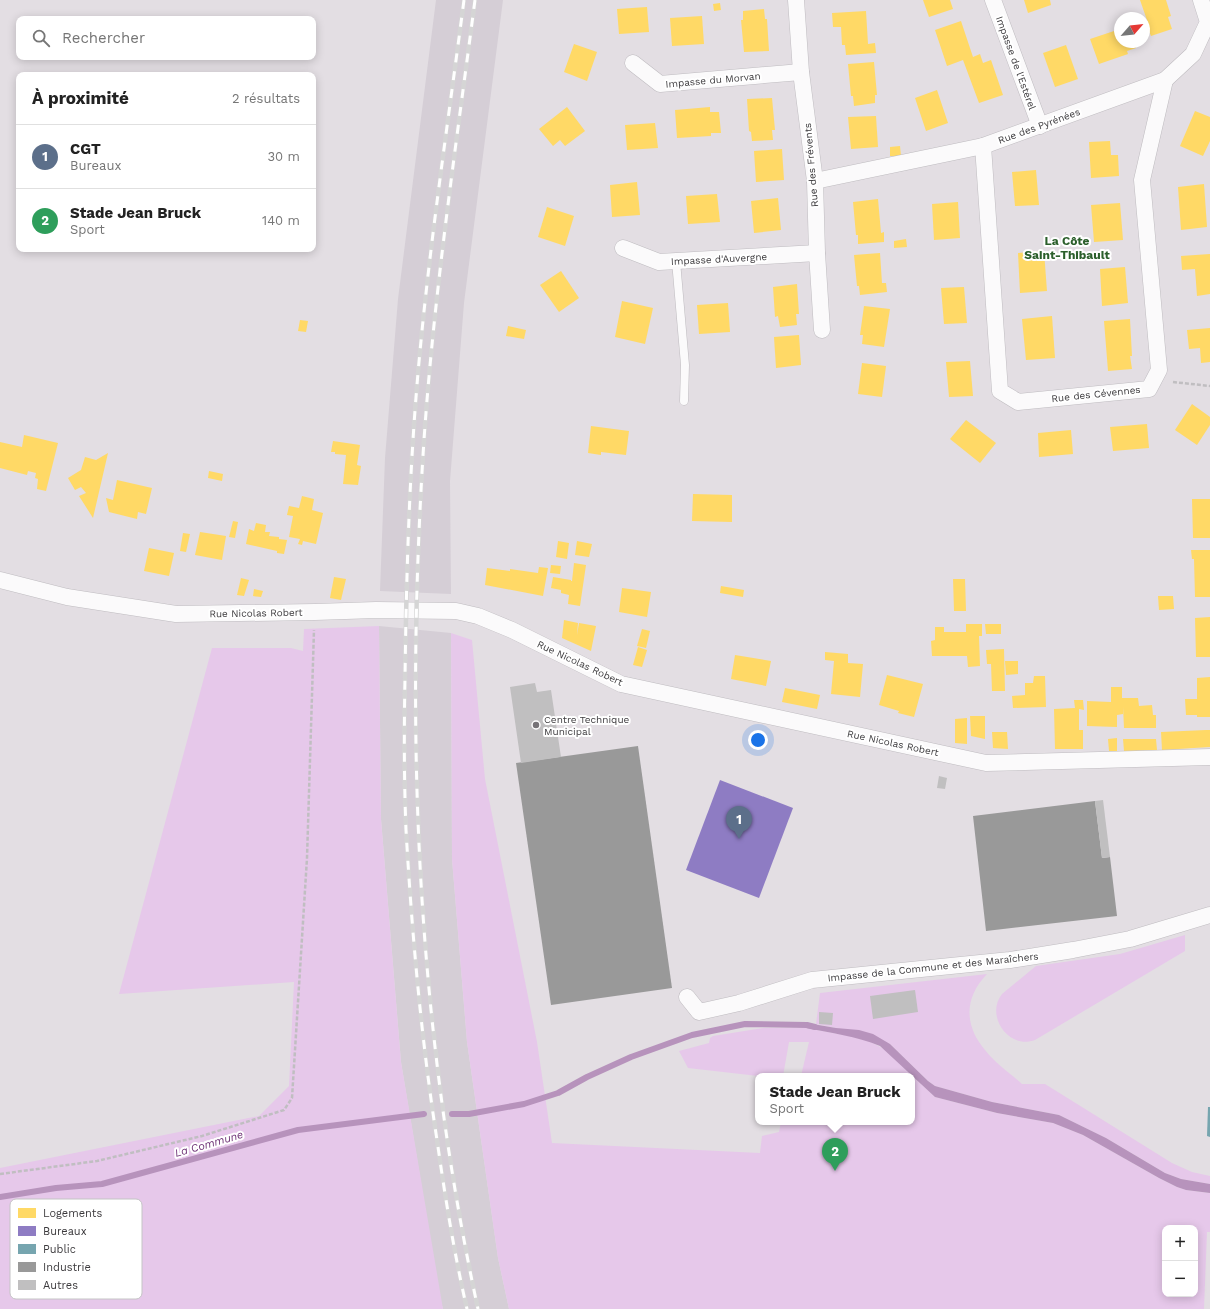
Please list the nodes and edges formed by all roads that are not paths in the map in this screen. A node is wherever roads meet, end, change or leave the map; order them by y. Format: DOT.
graph roads {
  1 [pos="796,0"];
  2 [pos="993,0"];
  3 [pos="1201,0"];
  4 [pos="633,63"];
  5 [pos="801,72"];
  6 [pos="1165,80"];
  7 [pos="1040,126"];
  8 [pos="983,146"];
  9 [pos="815,181"];
  10 [pos="623,248"];
  11 [pos="817,253"];
  12 [pos="676,261"];
  13 [pos="822,330"];
  14 [pos="684,401"];
  15 [pos="0,580"];
  16 [pos="1210,757"];
  17 [pos="1210,915"];
  18 [pos="687,997"];
  1 -- 5 [label="street, Rue des Frévents"];
  2 -- 7 [label="street, Impasse de l'Estérel"];
  3 -- 6 [label="street, Rue des Pyrénées"];
  4 -- 5 [label="street, Impasse du Morvan"];
  5 -- 9 [label="street, Rue des Frévents"];
  6 -- 7 [label="street, Rue des Pyrénées"];
  6 -- 8 [label="street, Rue des Cévennes"];
  7 -- 8 [label="street, Rue des Pyrénées"];
  8 -- 9 [label="street, Rue des Pyrénées"];
  9 -- 11 [label="street, Rue des Frévents"];
  10 -- 12 [label="street, Impasse d'Auvergne"];
  11 -- 12 [label="street, Impasse d'Auvergne"];
  11 -- 13 [label="street, Rue des Frévents"];
  12 -- 14 [label="lane"];
  15 -- 16 [label="street, Rue Nicolas Robert"];
  17 -- 18 [label="street, Impasse de la Commune et des Maraîchers"];
}
